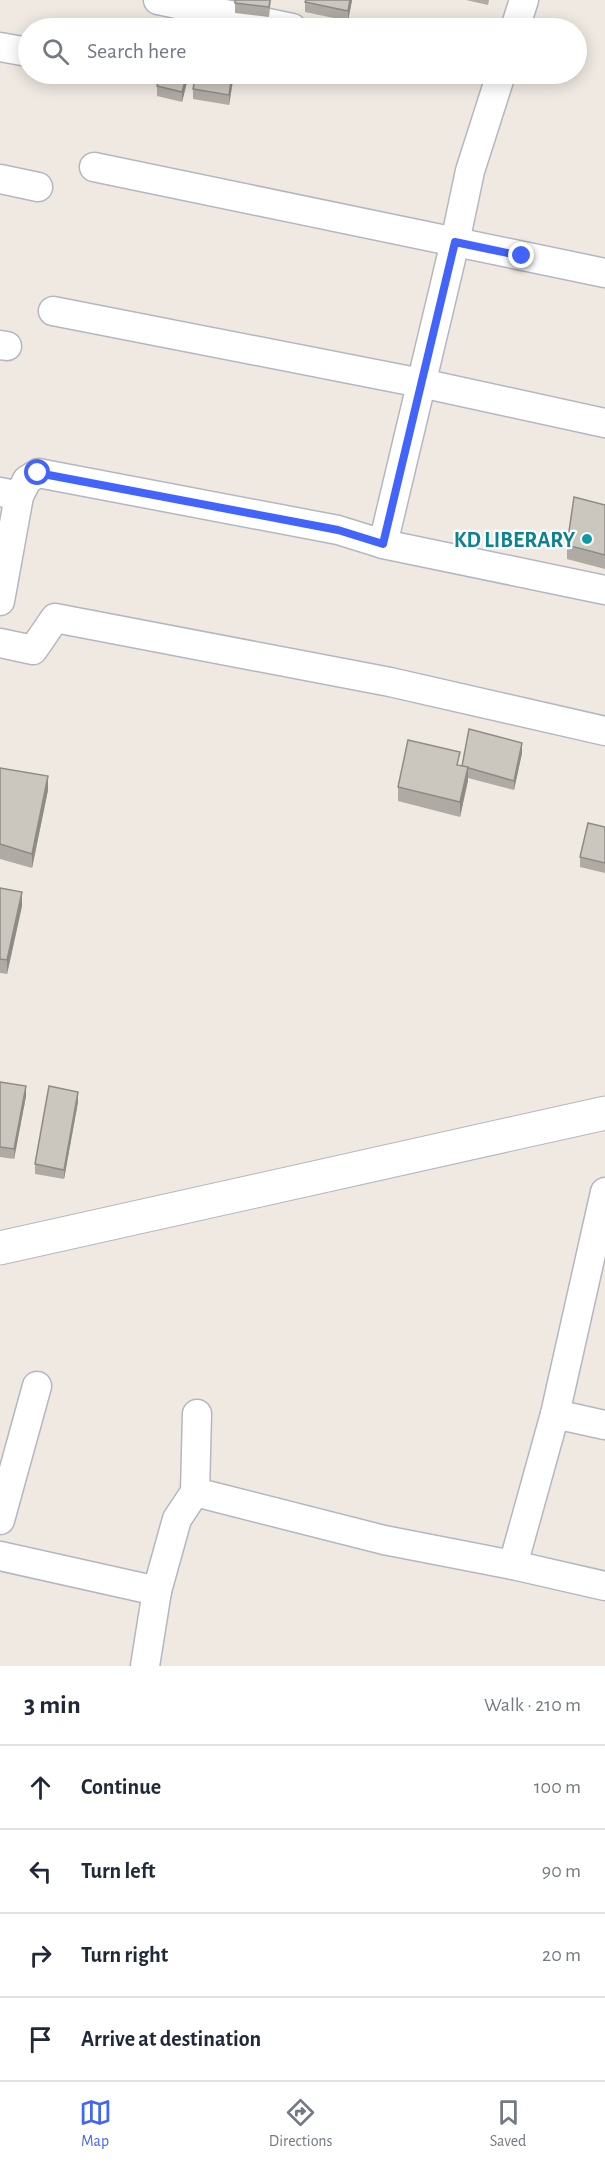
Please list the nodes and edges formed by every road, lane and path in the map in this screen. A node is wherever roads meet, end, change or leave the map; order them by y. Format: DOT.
graph roads {
  1 [pos="158,0"];
  2 [pos="524,0"];
  3 [pos="244,18"];
  4 [pos="518,18"];
  5 [pos="0,47"];
  6 [pos="18,50"];
  7 [pos="495,84"];
  8 [pos="94,167"];
  9 [pos="0,179"];
  10 [pos="38,187"];
  11 [pos="455,242"];
  12 [pos="605,273"];
  13 [pos="53,311"];
  14 [pos="421,383"];
  15 [pos="605,423"];
  16 [pos="9,494"];
  17 [pos="383,544"];
  18 [pos="605,590"];
  19 [pos="0,601"];
  20 [pos="0,643"];
  21 [pos="605,731"];
  22 [pos="605,1113"];
  23 [pos="605,1192"];
  24 [pos="0,1248"];
  25 [pos="597,1262"];
  26 [pos="37,1386"];
  27 [pos="197,1414"];
  28 [pos="555,1414"];
  29 [pos="605,1425"];
  30 [pos="195,1492"];
  31 [pos="0,1520"];
  32 [pos="0,1556"];
  33 [pos="513,1565"];
  34 [pos="605,1586"];
  35 [pos="157,1591"];
  36 [pos="145,1666"];
  1 -- 3 [label="street"];
  2 -- 4 [label="street"];
  5 -- 6 [label="street"];
  7 -- 11 [label="street"];
  8 -- 11 [label="street"];
  9 -- 10 [label="street"];
  11 -- 12 [label="street"];
  11 -- 14 [label="street"];
  13 -- 14 [label="street"];
  14 -- 15 [label="street"];
  14 -- 17 [label="street"];
  16 -- 17 [label="street"];
  16 -- 19 [label="street"];
  17 -- 18 [label="street"];
  20 -- 21 [label="street"];
  22 -- 24 [label="street"];
  23 -- 25 [label="street"];
  25 -- 28 [label="street"];
  26 -- 31 [label="street"];
  27 -- 30 [label="street"];
  28 -- 29 [label="street"];
  28 -- 33 [label="street"];
  30 -- 33 [label="street"];
  30 -- 35 [label="street"];
  32 -- 35 [label="street"];
  33 -- 34 [label="street"];
  35 -- 36 [label="street"];
}
